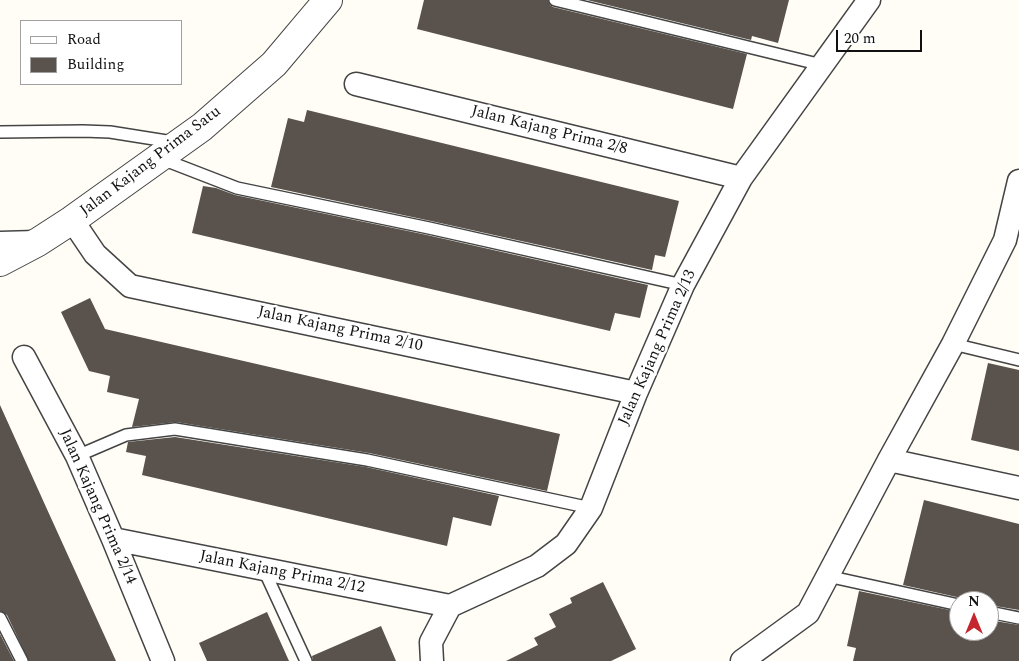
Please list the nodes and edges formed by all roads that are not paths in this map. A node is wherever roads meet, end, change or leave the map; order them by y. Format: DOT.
graph roads {
  1 [pos="328,0"];
  2 [pos="556,0"];
  3 [pos="869,0"];
  4 [pos="822,65"];
  5 [pos="356,84"];
  6 [pos="0,132"];
  7 [pos="170,151"];
  8 [pos="741,178"];
  9 [pos="1019,181"];
  10 [pos="72,220"];
  11 [pos="38,242"];
  12 [pos="1012,242"];
  13 [pos="0,243"];
  14 [pos="0,262"];
  15 [pos="683,285"];
  16 [pos="953,344"];
  17 [pos="24,357"];
  18 [pos="1019,360"];
  19 [pos="636,393"];
  20 [pos="76,456"];
  21 [pos="889,460"];
  22 [pos="1019,488"];
  23 [pos="591,508"];
  24 [pos="113,539"];
  25 [pos="264,570"];
  26 [pos="827,576"];
  27 [pos="949,603"];
  28 [pos="450,606"];
  29 [pos="999,614"];
  30 [pos="0,618"];
  31 [pos="1019,618"];
  32 [pos="22,661"];
  33 [pos="162,661"];
  34 [pos="306,661"];
  35 [pos="432,661"];
  36 [pos="742,661"];
  1 -- 7 [label="street, Jalan Kajang Prima Satu"];
  2 -- 4 [label="lane"];
  3 -- 4 [label="street, Jalan Kajang Prima 2/13"];
  4 -- 8 [label="street, Jalan Kajang Prima 2/13"];
  5 -- 8 [label="street, Jalan Kajang Prima 2/8"];
  6 -- 7 [label="lane"];
  7 -- 10 [label="street, Jalan Kajang Prima Satu"];
  7 -- 15 [label="lane"];
  8 -- 15 [label="street, Jalan Kajang Prima 2/13"];
  9 -- 12 [label="street"];
  10 -- 11 [label="street, Jalan Kajang Prima Satu"];
  10 -- 19 [label="street, Jalan Kajang Prima 2/10"];
  11 -- 13 [label="street"];
  11 -- 14 [label="street, Jalan Kajang Prima Satu"];
  12 -- 16 [label="street"];
  15 -- 19 [label="street, Jalan Kajang Prima 2/13"];
  16 -- 18 [label="lane"];
  16 -- 21 [label="street"];
  17 -- 20 [label="street, Jalan Kajang Prima 2/14"];
  19 -- 23 [label="street, Jalan Kajang Prima 2/13"];
  20 -- 23 [label="lane"];
  20 -- 24 [label="street, Jalan Kajang Prima 2/14"];
  21 -- 22 [label="street"];
  21 -- 26 [label="street"];
  23 -- 28 [label="street, Jalan Kajang Prima 2/13"];
  24 -- 25 [label="street, Jalan Kajang Prima 2/12"];
  24 -- 33 [label="street, Jalan Kajang Prima 2/14"];
  25 -- 28 [label="street, Jalan Kajang Prima 2/12"];
  25 -- 34 [label="lane"];
  26 -- 27 [label="lane"];
  26 -- 36 [label="street"];
  28 -- 35 [label="street"];
  29 -- 31 [label="lane"];
  30 -- 32 [label="lane"];
}
